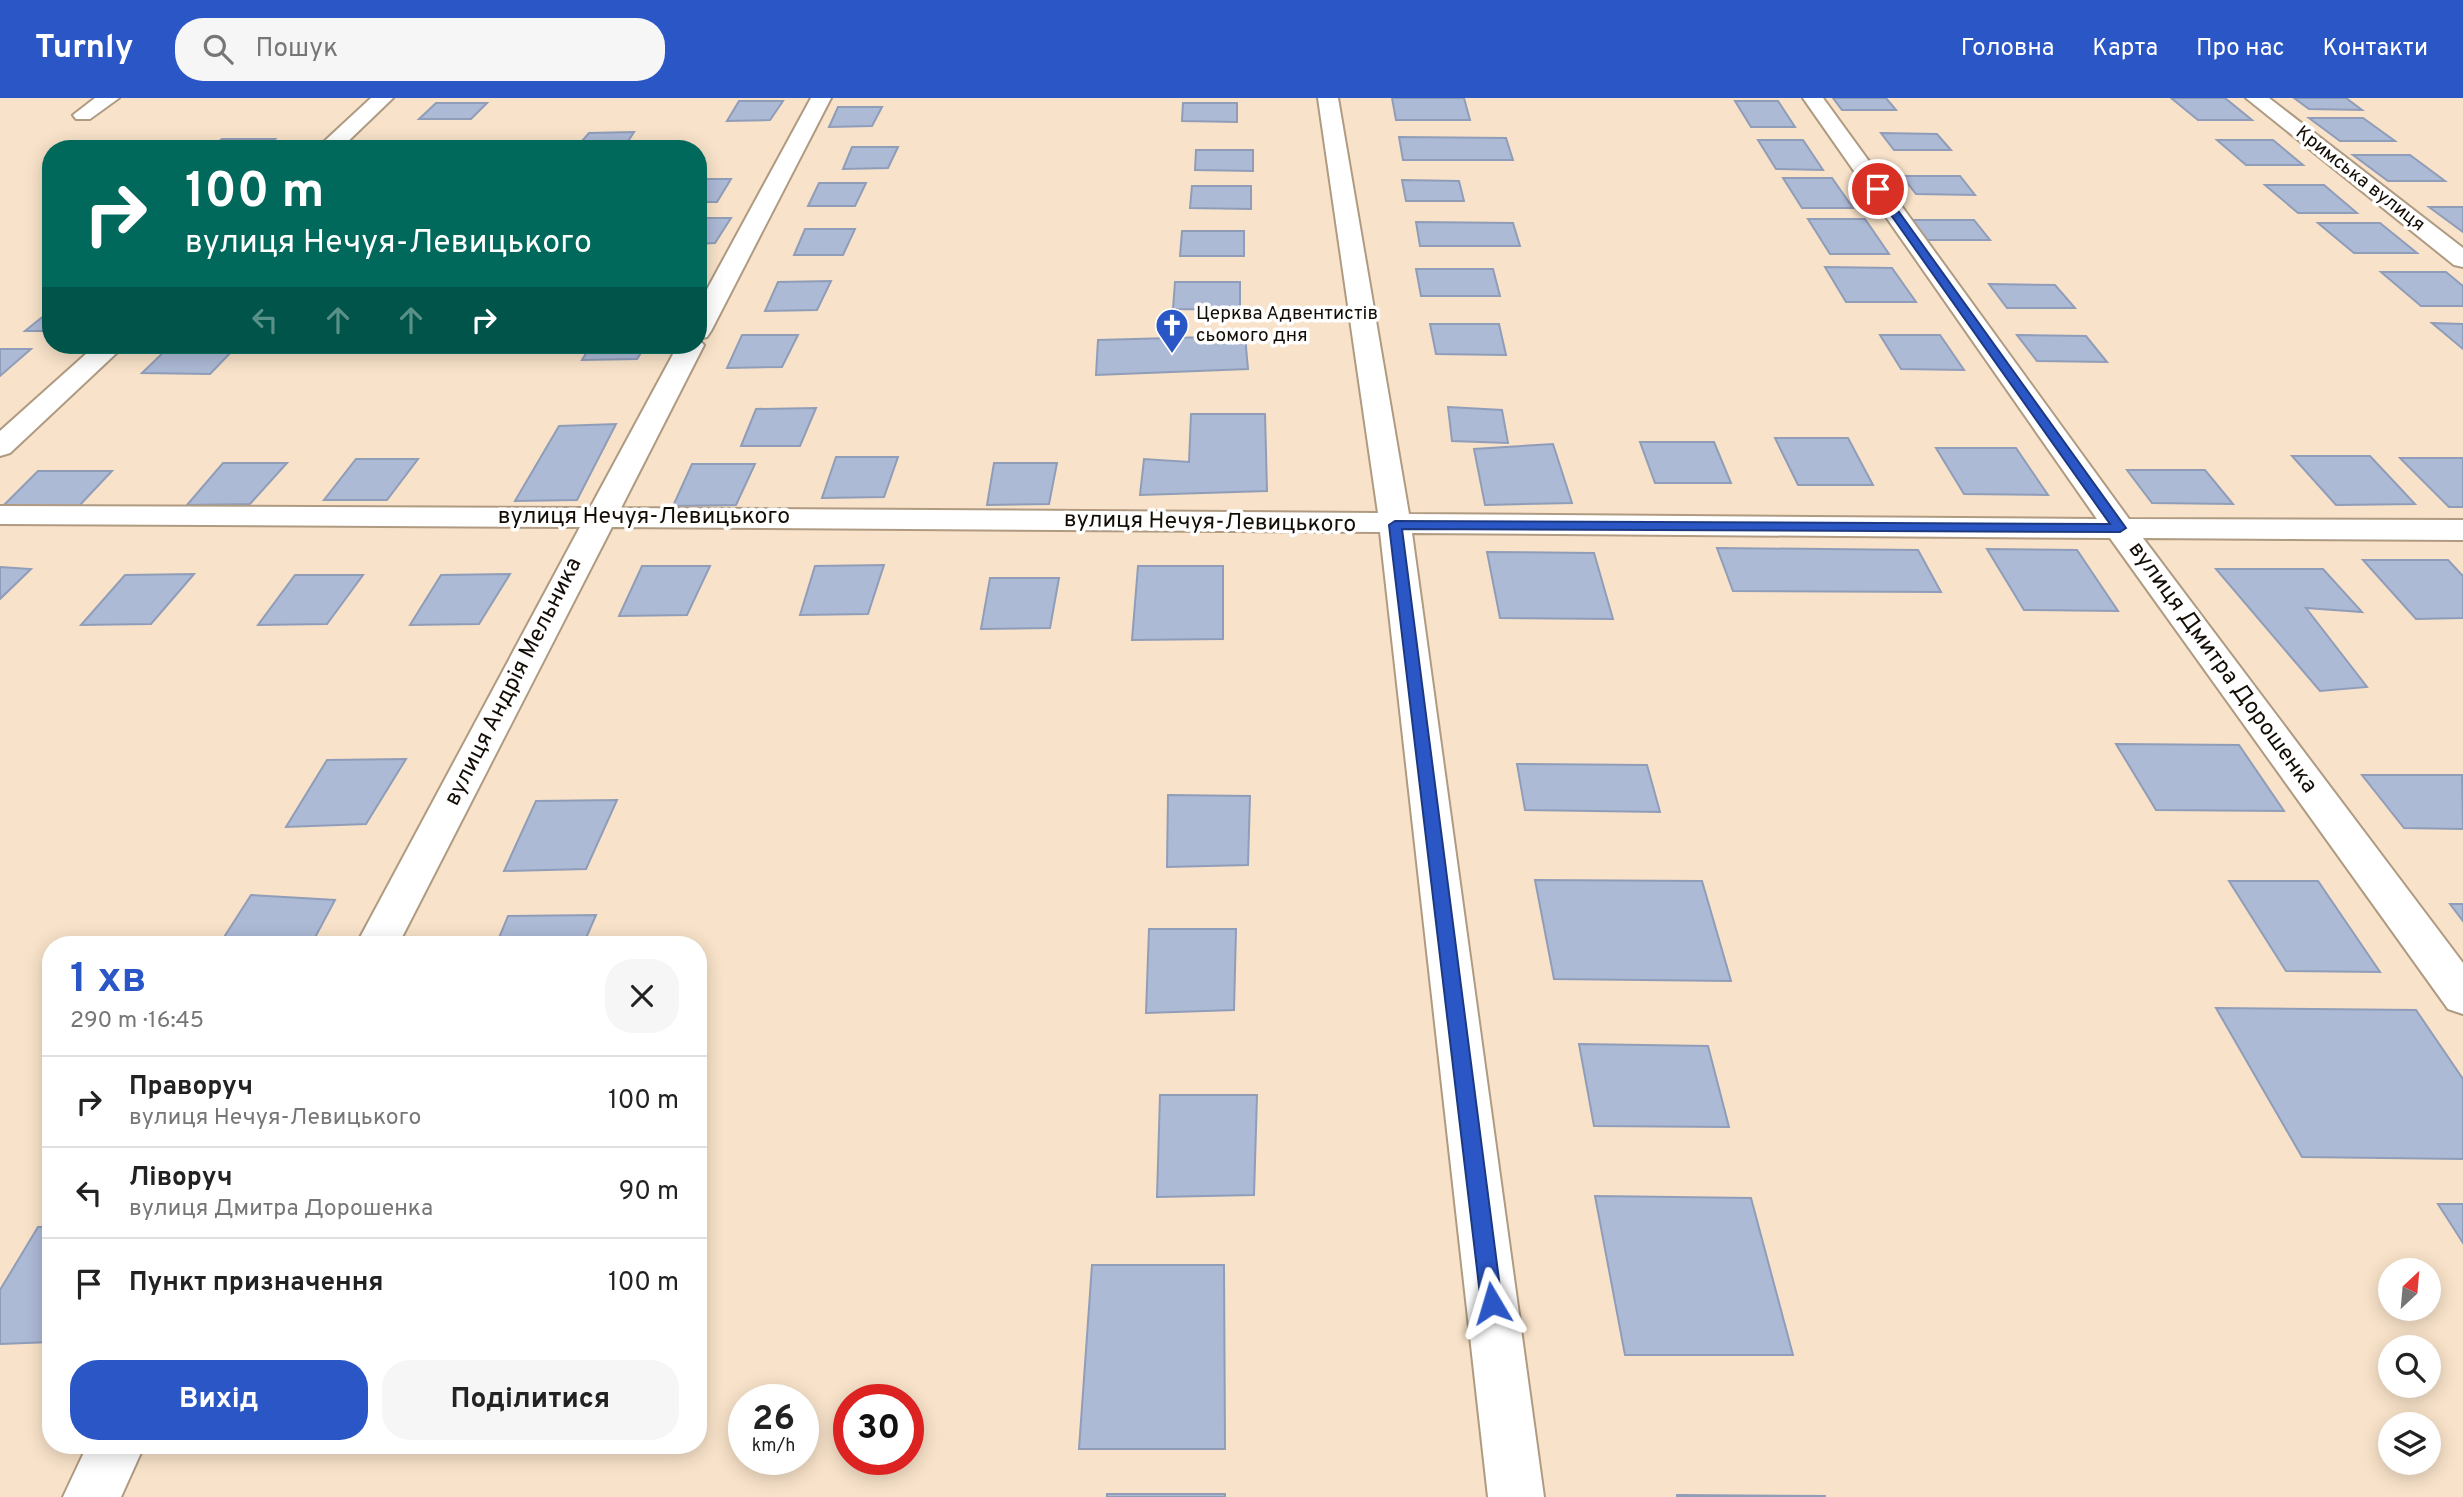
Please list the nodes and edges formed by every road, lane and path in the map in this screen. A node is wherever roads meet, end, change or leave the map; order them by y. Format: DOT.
graph roads {
  1 [pos="109,98"];
  2 [pos="383,98"];
  3 [pos="821,98"];
  4 [pos="1328,98"];
  5 [pos="1813,98"];
  6 [pos="2256,98"];
  7 [pos="83,115"];
  8 [pos="337,140"];
  9 [pos="2463,260"];
  10 [pos="707,314"];
  11 [pos="102,354"];
  12 [pos="686,354"];
  13 [pos="0,447"];
  14 [pos="0,515"];
  15 [pos="600,516"];
  16 [pos="1395,525"];
  17 [pos="2120,528"];
  18 [pos="2463,530"];
  19 [pos="382,936"];
  20 [pos="2463,996"];
  21 [pos="113,1454"];
  22 [pos="90,1497"];
  23 [pos="1516,1497"];
  1 -- 7 [label="street"];
  2 -- 8 [label="street"];
  3 -- 10 [label="street"];
  4 -- 16 [label="street"];
  5 -- 17 [label="street, вулиця Дмитра Дорошенка"];
  6 -- 9 [label="street, Кримська вулиця"];
  11 -- 13 [label="street"];
  12 -- 15 [label="street, вулиця Андрія Мельника"];
  14 -- 15 [label="street, вулиця Нечуя-Левицького"];
  15 -- 16 [label="street, вулиця Нечуя-Левицького"];
  15 -- 19 [label="street, вулиця Андрія Мельника"];
  16 -- 17 [label="street, вулиця Нечуя-Левицького"];
  16 -- 23 [label="street"];
  17 -- 18 [label="street, вулиця Нечуя-Левицького"];
  17 -- 20 [label="street, вулиця Дмитра Дорошенка"];
  21 -- 22 [label="street"];
}
